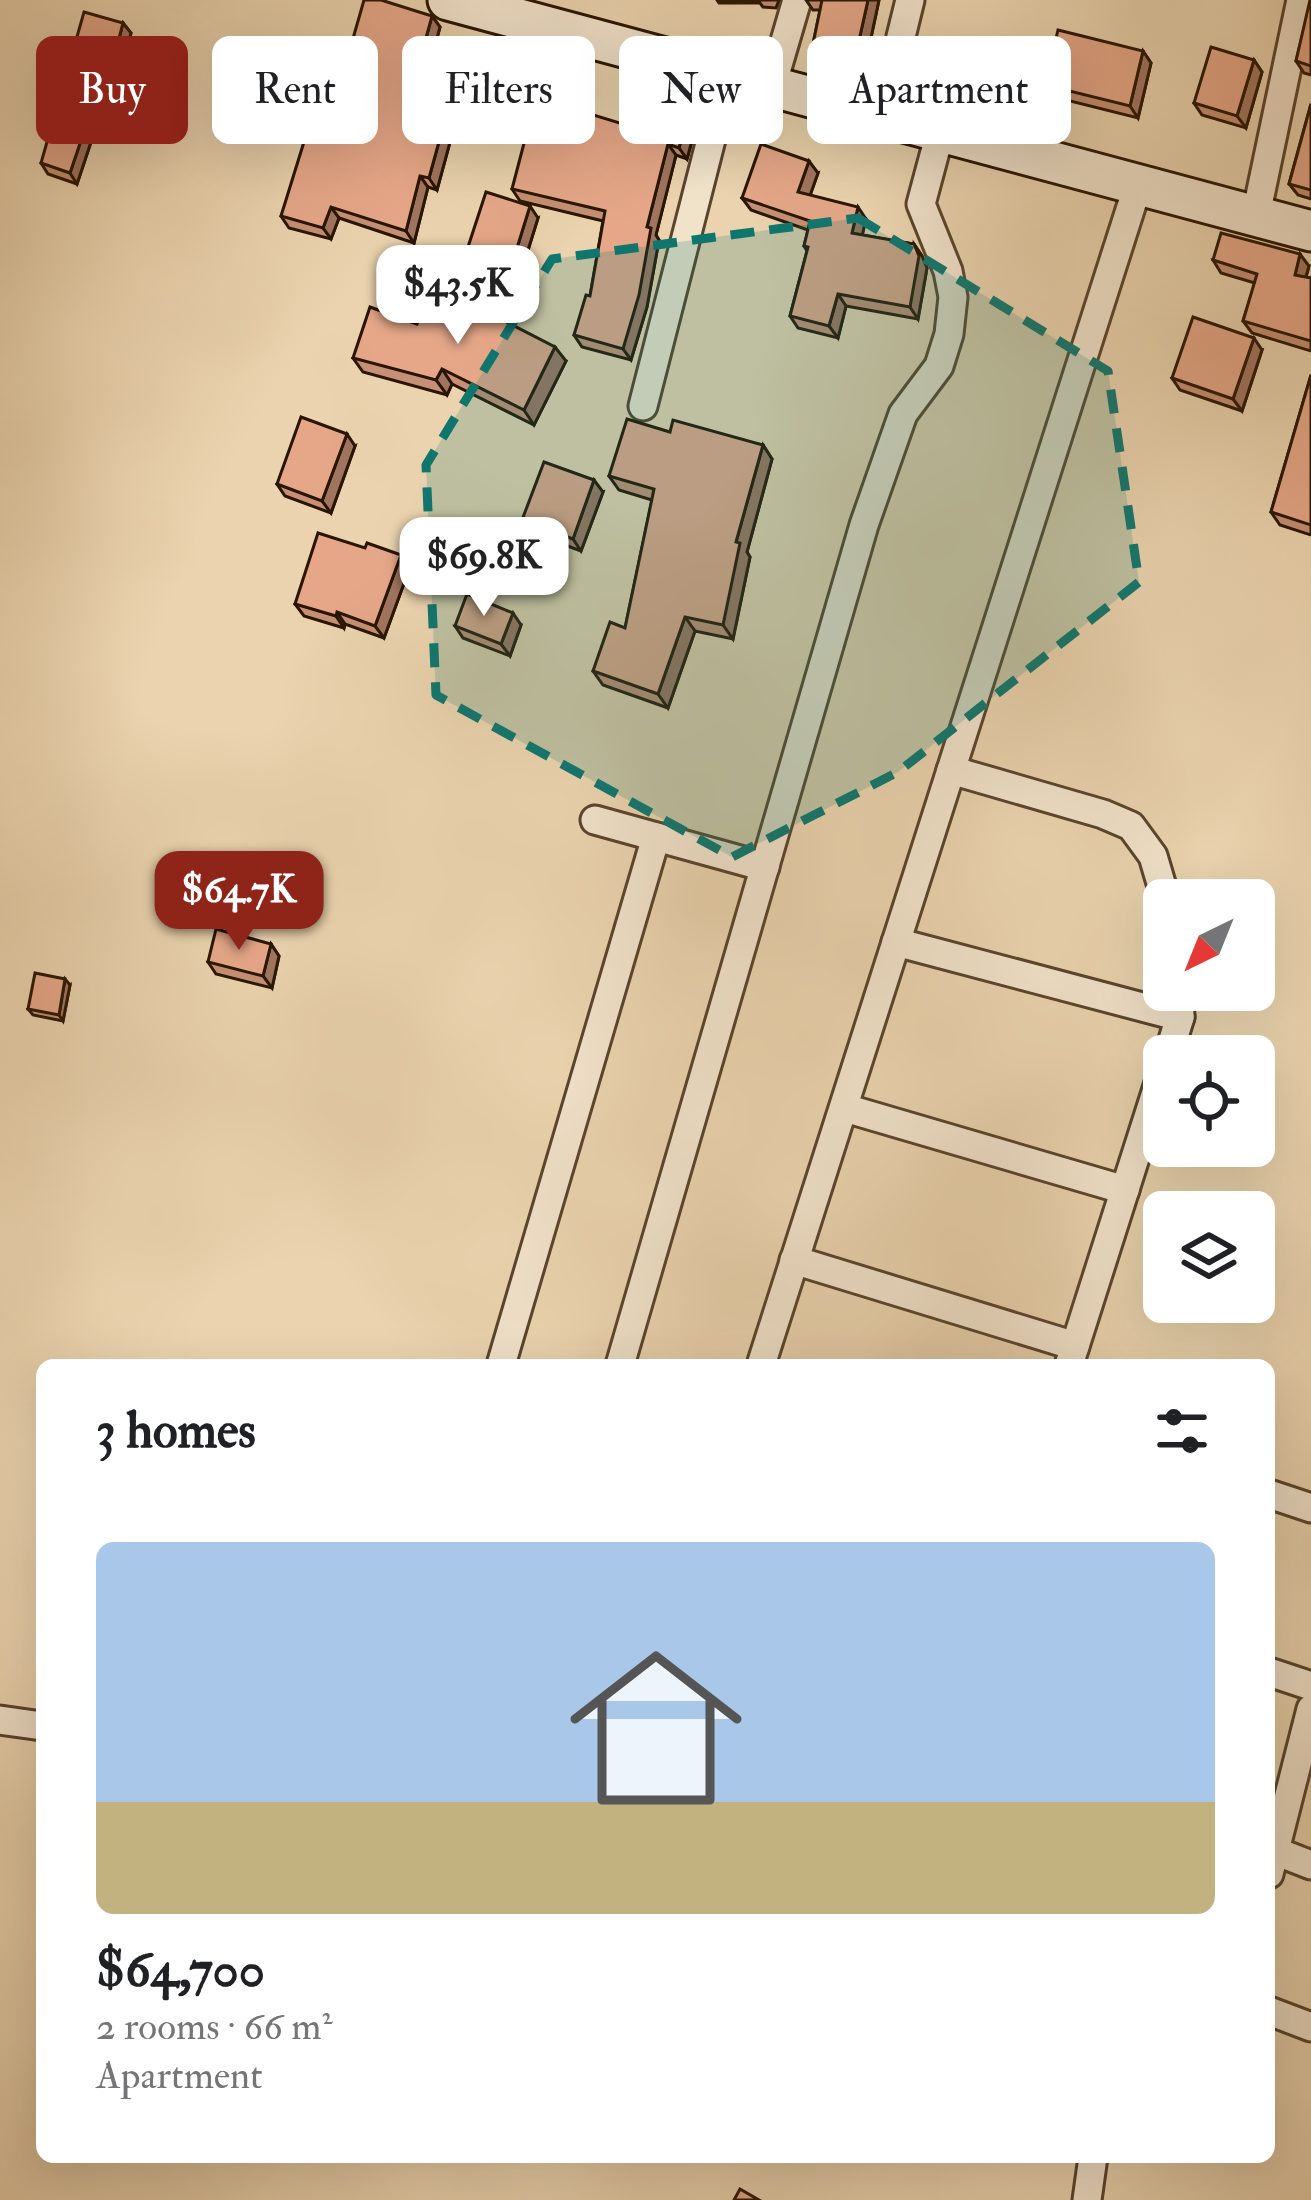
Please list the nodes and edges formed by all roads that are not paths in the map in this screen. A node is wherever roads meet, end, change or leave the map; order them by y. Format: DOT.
graph roads {
  1 [pos="448,0"];
  2 [pos="797,0"];
  3 [pos="910,0"];
  4 [pos="1301,0"];
  5 [pos="901,36"];
  6 [pos="619,47"];
  7 [pos="783,48"];
  8 [pos="711,144"];
  9 [pos="937,144"];
  10 [pos="982,144"];
  11 [pos="1138,185"];
  12 [pos="1256,215"];
  13 [pos="1311,231"];
  14 [pos="643,406"];
  15 [pos="951,770"];
  16 [pos="595,820"];
  17 [pos="656,837"];
  18 [pos="765,867"];
  19 [pos="1160,879"];
  20 [pos="896,942"];
  21 [pos="1143,995"];
  22 [pos="845,1108"];
  23 [pos="1143,1133"];
  24 [pos="1125,1190"];
  25 [pos="794,1260"];
  26 [pos="1072,1355"];
  27 [pos="502,1359"];
  28 [pos="622,1359"];
  29 [pos="763,1359"];
  30 [pos="1275,1495"];
  31 [pos="1311,1508"];
  32 [pos="1275,1674"];
  33 [pos="1311,1686"];
  34 [pos="1311,1708"];
  35 [pos="0,1720"];
  36 [pos="36,1725"];
  37 [pos="1275,1850"];
  38 [pos="1275,1862"];
  39 [pos="1311,1865"];
  40 [pos="1275,2014"];
  41 [pos="1311,2026"];
  42 [pos="1092,2163"];
  43 [pos="1088,2200"];
  1 -- 6 [label="street"];
  2 -- 7 [label="street"];
  3 -- 5 [label="street"];
  4 -- 12 [label="street"];
  8 -- 14 [label="street"];
  9 -- 18 [label="street"];
  10 -- 11 [label="street"];
  11 -- 12 [label="street"];
  11 -- 15 [label="street"];
  12 -- 13 [label="street"];
  15 -- 19 [label="street"];
  15 -- 20 [label="street"];
  16 -- 17 [label="street"];
  17 -- 18 [label="street"];
  17 -- 27 [label="street"];
  18 -- 28 [label="street"];
  20 -- 21 [label="street"];
  20 -- 22 [label="street"];
  22 -- 24 [label="street"];
  22 -- 25 [label="street"];
  23 -- 24 [label="street"];
  24 -- 26 [label="street"];
  25 -- 26 [label="street"];
  25 -- 29 [label="street"];
  30 -- 31 [label="street"];
  32 -- 33 [label="street"];
  34 -- 37 [label="street"];
  35 -- 36 [label="street"];
  38 -- 39 [label="street"];
  40 -- 41 [label="street"];
  42 -- 43 [label="street"];
}
